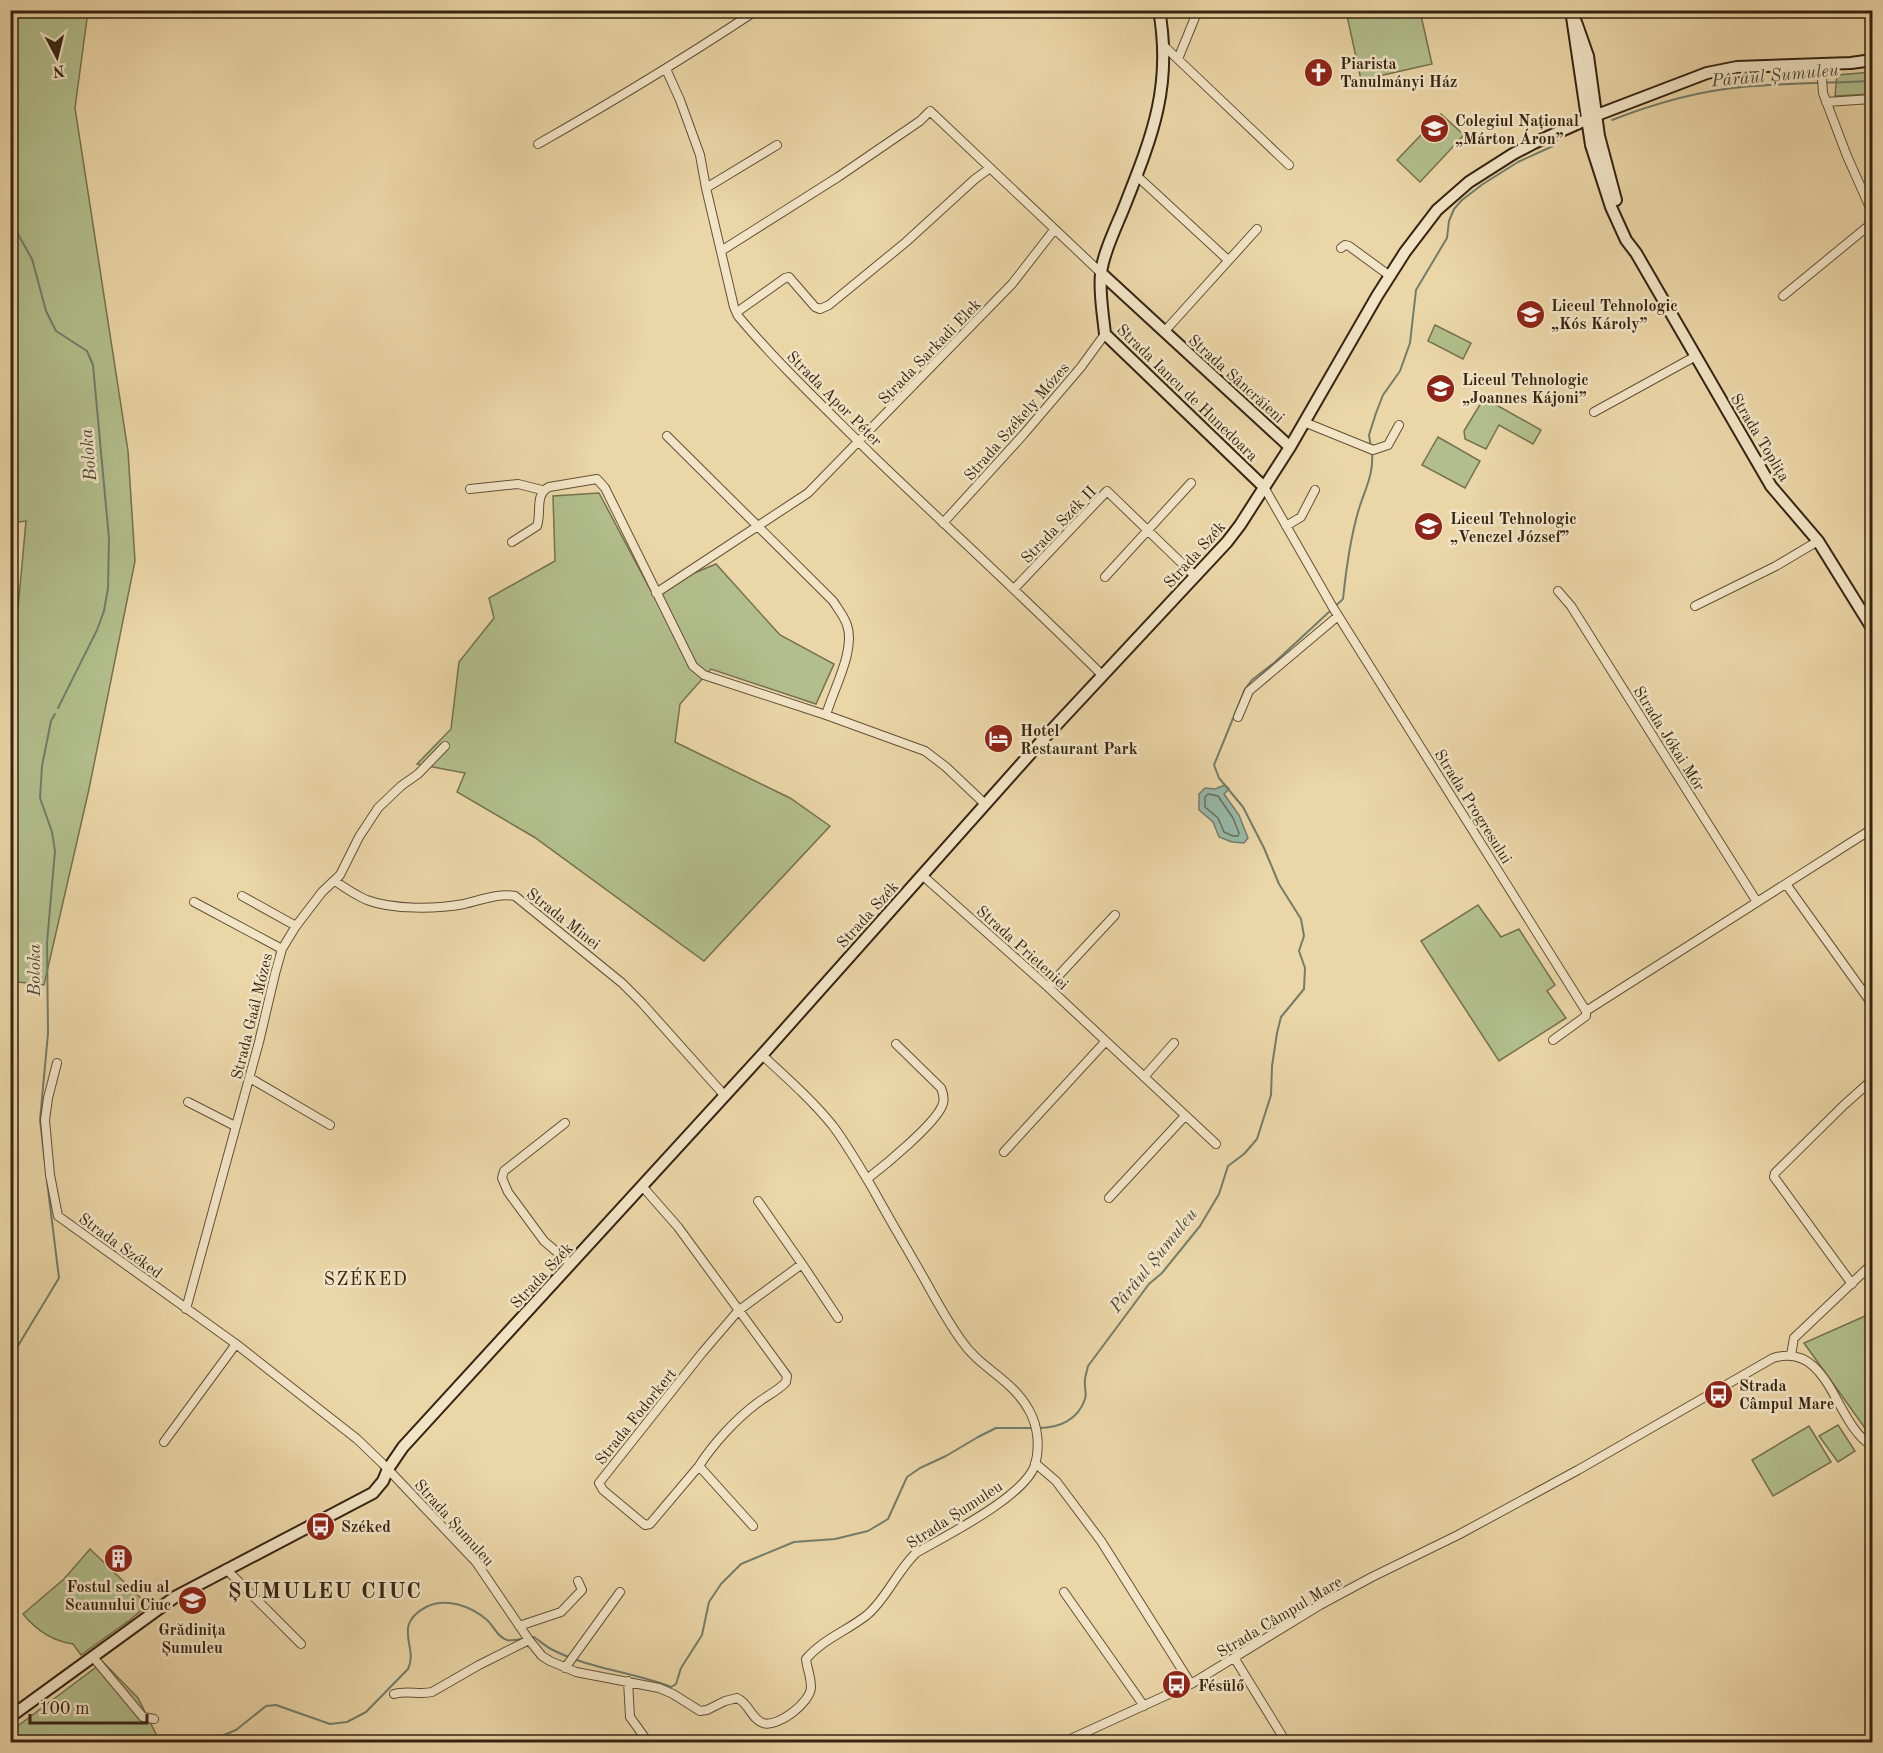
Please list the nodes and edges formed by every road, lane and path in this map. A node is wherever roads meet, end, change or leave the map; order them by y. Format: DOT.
graph roads {
  1 [pos="1159,10"];
  2 [pos="1198,10"];
  3 [pos="1571,11"];
  4 [pos="754,12"];
  5 [pos="1164,46"];
  6 [pos="1178,59"];
  7 [pos="1872,60"];
  8 [pos="1821,64"];
  9 [pos="666,69"];
  10 [pos="1872,99"];
  11 [pos="1826,102"];
  12 [pos="1592,117"];
  13 [pos="538,144"];
  14 [pos="777,145"];
  15 [pos="1288,165"];
  16 [pos="990,168"];
  17 [pos="1137,176"];
  18 [pos="706,188"];
  19 [pos="1872,213"];
  20 [pos="1872,223"];
  21 [pos="1257,229"];
  22 [pos="1054,230"];
  23 [pos="1341,248"];
  24 [pos="721,251"];
  25 [pos="1228,260"];
  26 [pos="1101,273"];
  27 [pos="1390,276"];
  28 [pos="1783,296"];
  29 [pos="737,312"];
  30 [pos="1164,332"];
  31 [pos="1104,334"];
  32 [pos="1696,356"];
  33 [pos="1594,412"];
  34 [pos="1304,422"];
  35 [pos="1399,425"];
  36 [pos="667,436"];
  37 [pos="859,442"];
  38 [pos="1290,447"];
  39 [pos="1191,483"];
  40 [pos="1264,487"];
  41 [pos="470,489"];
  42 [pos="542,490"];
  43 [pos="1316,490"];
  44 [pos="943,523"];
  45 [pos="1286,526"];
  46 [pos="758,527"];
  47 [pos="1148,530"];
  48 [pos="1818,541"];
  49 [pos="512,542"];
  50 [pos="1195,576"];
  51 [pos="1105,577"];
  52 [pos="1014,589"];
  53 [pos="1558,591"];
  54 [pos="656,593"];
  55 [pos="1695,606"];
  56 [pos="1335,611"];
  57 [pos="1872,628"];
  58 [pos="1102,675"];
  59 [pos="826,715"];
  60 [pos="1238,717"];
  61 [pos="445,746"];
  62 [pos="985,804"];
  63 [pos="1872,829"];
  64 [pos="922,875"];
  65 [pos="335,881"];
  66 [pos="1786,884"];
  67 [pos="242,896"];
  68 [pos="194,902"];
  69 [pos="1757,902"];
  70 [pos="1115,915"];
  71 [pos="296,926"];
  72 [pos="282,949"];
  73 [pos="1048,987"];
  74 [pos="1872,1004"];
  75 [pos="1586,1011"];
  76 [pos="1552,1040"];
  77 [pos="1105,1042"];
  78 [pos="1174,1043"];
  79 [pos="896,1044"];
  80 [pos="762,1055"];
  81 [pos="57,1063"];
  82 [pos="1144,1077"];
  83 [pos="250,1078"];
  84 [pos="1872,1080"];
  85 [pos="725,1096"];
  86 [pos="188,1102"];
  87 [pos="1185,1116"];
  88 [pos="565,1123"];
  89 [pos="330,1125"];
  90 [pos="235,1126"];
  91 [pos="1215,1144"];
  92 [pos="1004,1152"];
  93 [pos="867,1179"];
  94 [pos="642,1186"];
  95 [pos="1109,1198"];
  96 [pos="758,1201"];
  97 [pos="571,1264"];
  98 [pos="802,1264"];
  99 [pos="1872,1264"];
  100 [pos="1852,1284"];
  101 [pos="186,1309"];
  102 [pos="738,1311"];
  103 [pos="838,1318"];
  104 [pos="236,1344"];
  105 [pos="1791,1355"];
  106 [pos="164,1442"];
  107 [pos="1872,1446"];
  108 [pos="1035,1463"];
  109 [pos="699,1466"];
  110 [pos="388,1469"];
  111 [pos="753,1526"];
  112 [pos="226,1569"];
  113 [pos="578,1581"];
  114 [pos="620,1592"];
  115 [pos="1064,1593"];
  116 [pos="519,1626"];
  117 [pos="529,1640"];
  118 [pos="301,1644"];
  119 [pos="93,1657"];
  120 [pos="1234,1659"];
  121 [pos="565,1668"];
  122 [pos="628,1681"];
  123 [pos="1191,1684"];
  124 [pos="394,1694"];
  125 [pos="1144,1706"];
  126 [pos="10,1717"];
  127 [pos="154,1719"];
  128 [pos="648,1743"];
  129 [pos="1064,1743"];
  130 [pos="1286,1743"];
  1 -- 5 [label="street, Strada Iancu de Hunedoara"];
  2 -- 6 [label="street"];
  3 -- 12 [label="street, Strada Toplița"];
  4 -- 9 [label="street"];
  5 -- 6 [label="street"];
  5 -- 17 [label="street, Strada Iancu de Hunedoara"];
  6 -- 15 [label="street"];
  7 -- 8 [label="street, Strada Szék"];
  8 -- 11 [label="street"];
  8 -- 12 [label="street, Strada Szék"];
  9 -- 13 [label="street"];
  9 -- 18 [label="street, Strada Apor Péter"];
  10 -- 11 [label="street"];
  11 -- 19 [label="street"];
  12 -- 27 [label="street, Strada Szék"];
  12 -- 32 [label="street, Strada Toplița"];
  14 -- 18 [label="street"];
  16 -- 22 [label="street"];
  16 -- 24 [label="street"];
  16 -- 29 [label="street"];
  17 -- 25 [label="street"];
  17 -- 26 [label="street, Strada Iancu de Hunedoara"];
  18 -- 24 [label="street, Strada Apor Péter"];
  20 -- 28 [label="street"];
  21 -- 25 [label="street, Strada Sâncrăieni"];
  22 -- 26 [label="street"];
  22 -- 37 [label="street, Strada Sarkadi Elek"];
  23 -- 27 [label="street"];
  24 -- 29 [label="street, Strada Apor Péter"];
  25 -- 30 [label="street, Strada Sâncrăieni"];
  26 -- 30 [label="street, Strada Sâncrăieni"];
  26 -- 31 [label="street, Strada Iancu de Hunedoara"];
  27 -- 34 [label="street, Strada Szék"];
  29 -- 37 [label="street, Strada Apor Péter"];
  30 -- 38 [label="street, Strada Sâncrăieni"];
  31 -- 40 [label="street, Strada Iancu de Hunedoara"];
  31 -- 44 [label="street, Strada Székely Mózes"];
  32 -- 33 [label="street"];
  32 -- 48 [label="street, Strada Toplița"];
  34 -- 35 [label="street"];
  34 -- 38 [label="street, Strada Szék"];
  36 -- 46 [label="street"];
  37 -- 44 [label="street, Strada Apor Péter"];
  37 -- 46 [label="street, Strada Sarkadi Elek"];
  38 -- 40 [label="street, Strada Szék"];
  39 -- 47 [label="street"];
  40 -- 45 [label="street, Strada Progresului"];
  40 -- 50 [label="street, Strada Szék"];
  41 -- 42 [label="street"];
  42 -- 49 [label="street"];
  42 -- 54 [label="street"];
  43 -- 45 [label="street"];
  44 -- 52 [label="street, Strada Apor Péter"];
  45 -- 56 [label="street, Strada Progresului"];
  46 -- 54 [label="street, Strada Sarkadi Elek"];
  46 -- 59 [label="street"];
  47 -- 50 [label="street, Strada Szék II"];
  47 -- 51 [label="street"];
  47 -- 52 [label="street, Strada Szék II"];
  48 -- 55 [label="street"];
  48 -- 57 [label="street, Strada Toplița"];
  50 -- 58 [label="street, Strada Szék"];
  52 -- 58 [label="street, Strada Apor Péter"];
  53 -- 69 [label="street, Strada Jókai Mór"];
  54 -- 59 [label="street"];
  56 -- 60 [label="street"];
  56 -- 75 [label="street, Strada Progresului"];
  58 -- 62 [label="street, Strada Szék"];
  59 -- 62 [label="street"];
  61 -- 65 [label="street, Strada Gaál Mózes"];
  62 -- 64 [label="street, Strada Szék"];
  63 -- 66 [label="street"];
  64 -- 73 [label="street, Strada Prieteniei"];
  64 -- 80 [label="street, Strada Szék"];
  65 -- 71 [label="street, Strada Gaál Mózes"];
  65 -- 85 [label="street, Strada Minei"];
  66 -- 69 [label="street"];
  66 -- 74 [label="street"];
  67 -- 71 [label="street"];
  68 -- 72 [label="street"];
  69 -- 75 [label="street"];
  70 -- 73 [label="street"];
  71 -- 72 [label="street, Strada Gaál Mózes"];
  72 -- 83 [label="street, Strada Gaál Mózes"];
  73 -- 77 [label="street, Strada Prieteniei"];
  75 -- 76 [label="street"];
  77 -- 82 [label="street, Strada Prieteniei"];
  77 -- 92 [label="street"];
  78 -- 82 [label="street"];
  79 -- 93 [label="street"];
  80 -- 85 [label="street, Strada Szék"];
  80 -- 93 [label="street, Strada Șumuleu"];
  81 -- 101 [label="street, Strada Széked"];
  82 -- 87 [label="street, Strada Prieteniei"];
  83 -- 89 [label="street"];
  83 -- 90 [label="street, Strada Gaál Mózes"];
  84 -- 100 [label="street"];
  85 -- 94 [label="street, Strada Szék"];
  86 -- 90 [label="street"];
  87 -- 91 [label="street, Strada Prieteniei"];
  87 -- 95 [label="street"];
  88 -- 97 [label="street"];
  90 -- 101 [label="street, Strada Gaál Mózes"];
  93 -- 108 [label="street, Strada Șumuleu"];
  94 -- 97 [label="street, Strada Szék"];
  94 -- 102 [label="street, Strada Fodorkert"];
  96 -- 98 [label="street"];
  97 -- 110 [label="street, Strada Szék"];
  98 -- 102 [label="street, Strada Fodorkert"];
  98 -- 103 [label="street"];
  99 -- 100 [label="street"];
  100 -- 105 [label="street"];
  101 -- 104 [label="street, Strada Széked"];
  102 -- 109 [label="street, Strada Fodorkert"];
  102 -- 109 [label="street, Strada Fodorkert"];
  104 -- 106 [label="street"];
  104 -- 110 [label="street, Strada Széked"];
  105 -- 107 [label="street"];
  105 -- 120 [label="street, Strada Câmpul Mare"];
  108 -- 122 [label="street, Strada Șumuleu"];
  108 -- 123 [label="street"];
  109 -- 111 [label="street"];
  110 -- 112 [label="street, Strada Szék"];
  110 -- 116 [label="street, Strada Șumuleu"];
  112 -- 118 [label="street"];
  112 -- 119 [label="street, Strada Szék"];
  113 -- 116 [label="street"];
  114 -- 121 [label="street"];
  115 -- 125 [label="street"];
  116 -- 117 [label="street, Strada Șumuleu"];
  117 -- 121 [label="street, Strada Șumuleu"];
  117 -- 124 [label="street"];
  119 -- 126 [label="street, Strada Szék"];
  119 -- 127 [label="street"];
  120 -- 123 [label="street, Strada Câmpul Mare"];
  120 -- 130 [label="street"];
  121 -- 122 [label="street, Strada Șumuleu"];
  122 -- 128 [label="street"];
  123 -- 125 [label="street, Strada Câmpul Mare"];
  125 -- 129 [label="street, Strada Câmpul Mare"];
}
